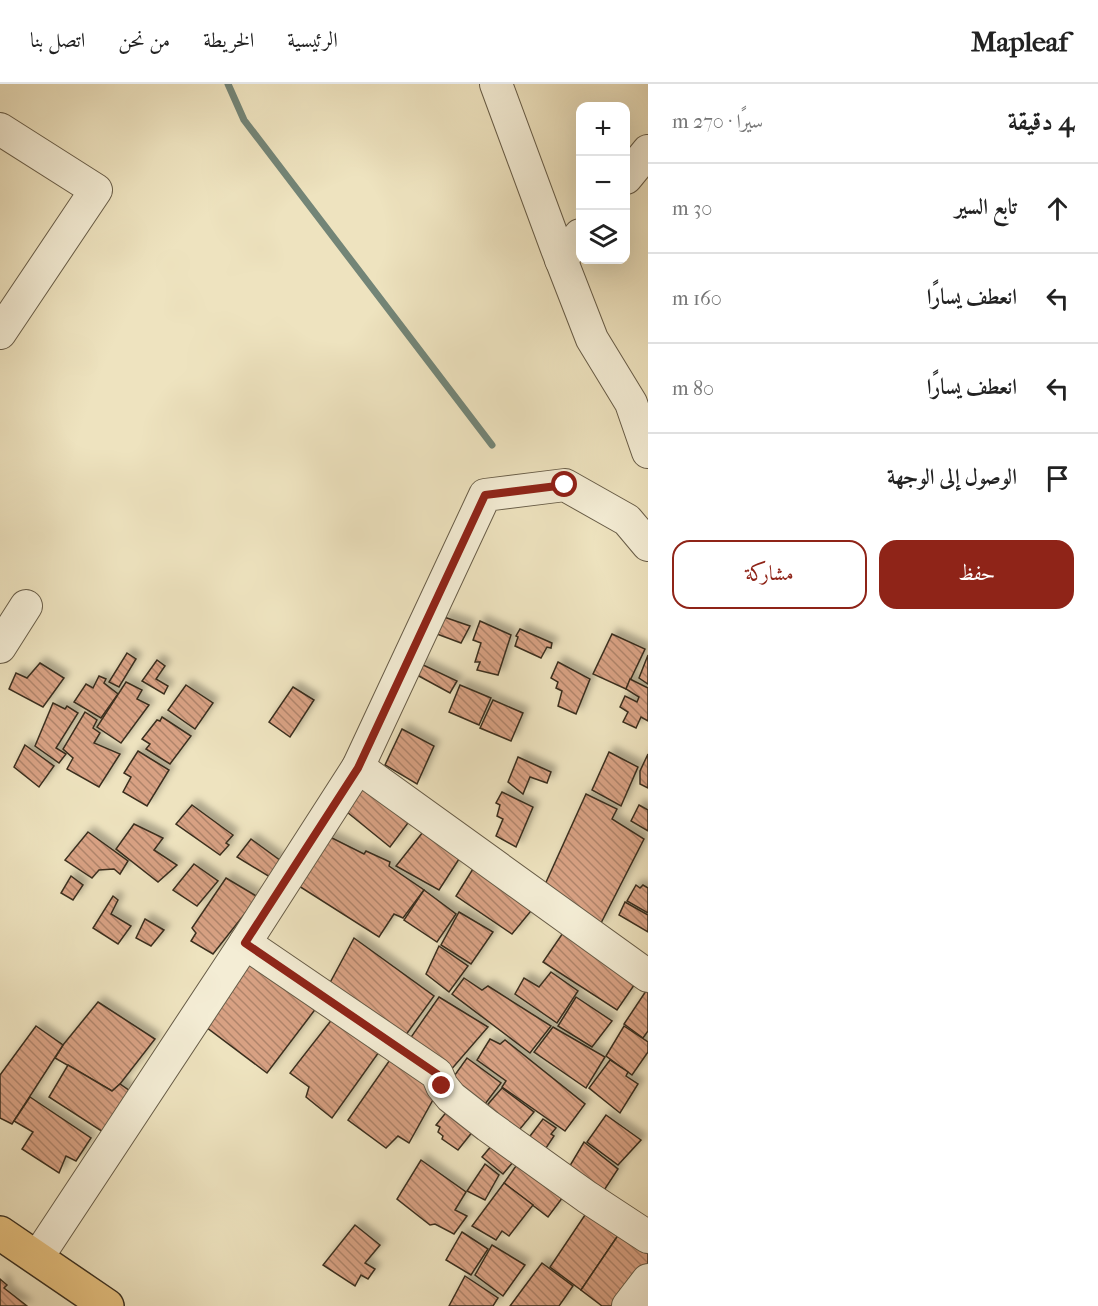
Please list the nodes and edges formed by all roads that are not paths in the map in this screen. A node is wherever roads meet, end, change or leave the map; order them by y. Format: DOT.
graph roads {
  1 [pos="496,84"];
  2 [pos="0,129"];
  3 [pos="648,152"];
  4 [pos="630,173"];
  5 [pos="576,240"];
  6 [pos="561,260"];
  7 [pos="0,333"];
  8 [pos="648,452"];
  9 [pos="648,545"];
  10 [pos="26,606"];
  11 [pos="0,646"];
  12 [pos="358,768"];
  13 [pos="245,943"];
  14 [pos="648,976"];
  15 [pos="0,1233"];
  16 [pos="648,1237"];
  17 [pos="0,1256"];
  18 [pos="37,1258"];
  19 [pos="648,1280"];
  20 [pos="71,1306"];
  21 [pos="107,1306"];
  22 [pos="628,1306"];
  1 -- 6 [label="street"];
  2 -- 7 [label="street"];
  3 -- 4 [label="street"];
  5 -- 6 [label="street"];
  6 -- 8 [label="street"];
  9 -- 12 [label="street"];
  10 -- 11 [label="street"];
  12 -- 13 [label="street"];
  12 -- 14 [label="street"];
  13 -- 16 [label="street"];
  13 -- 18 [label="street"];
  15 -- 18 [label="main road"];
  17 -- 20 [label="main road"];
  18 -- 21 [label="main road"];
  19 -- 22 [label="street"];
}
